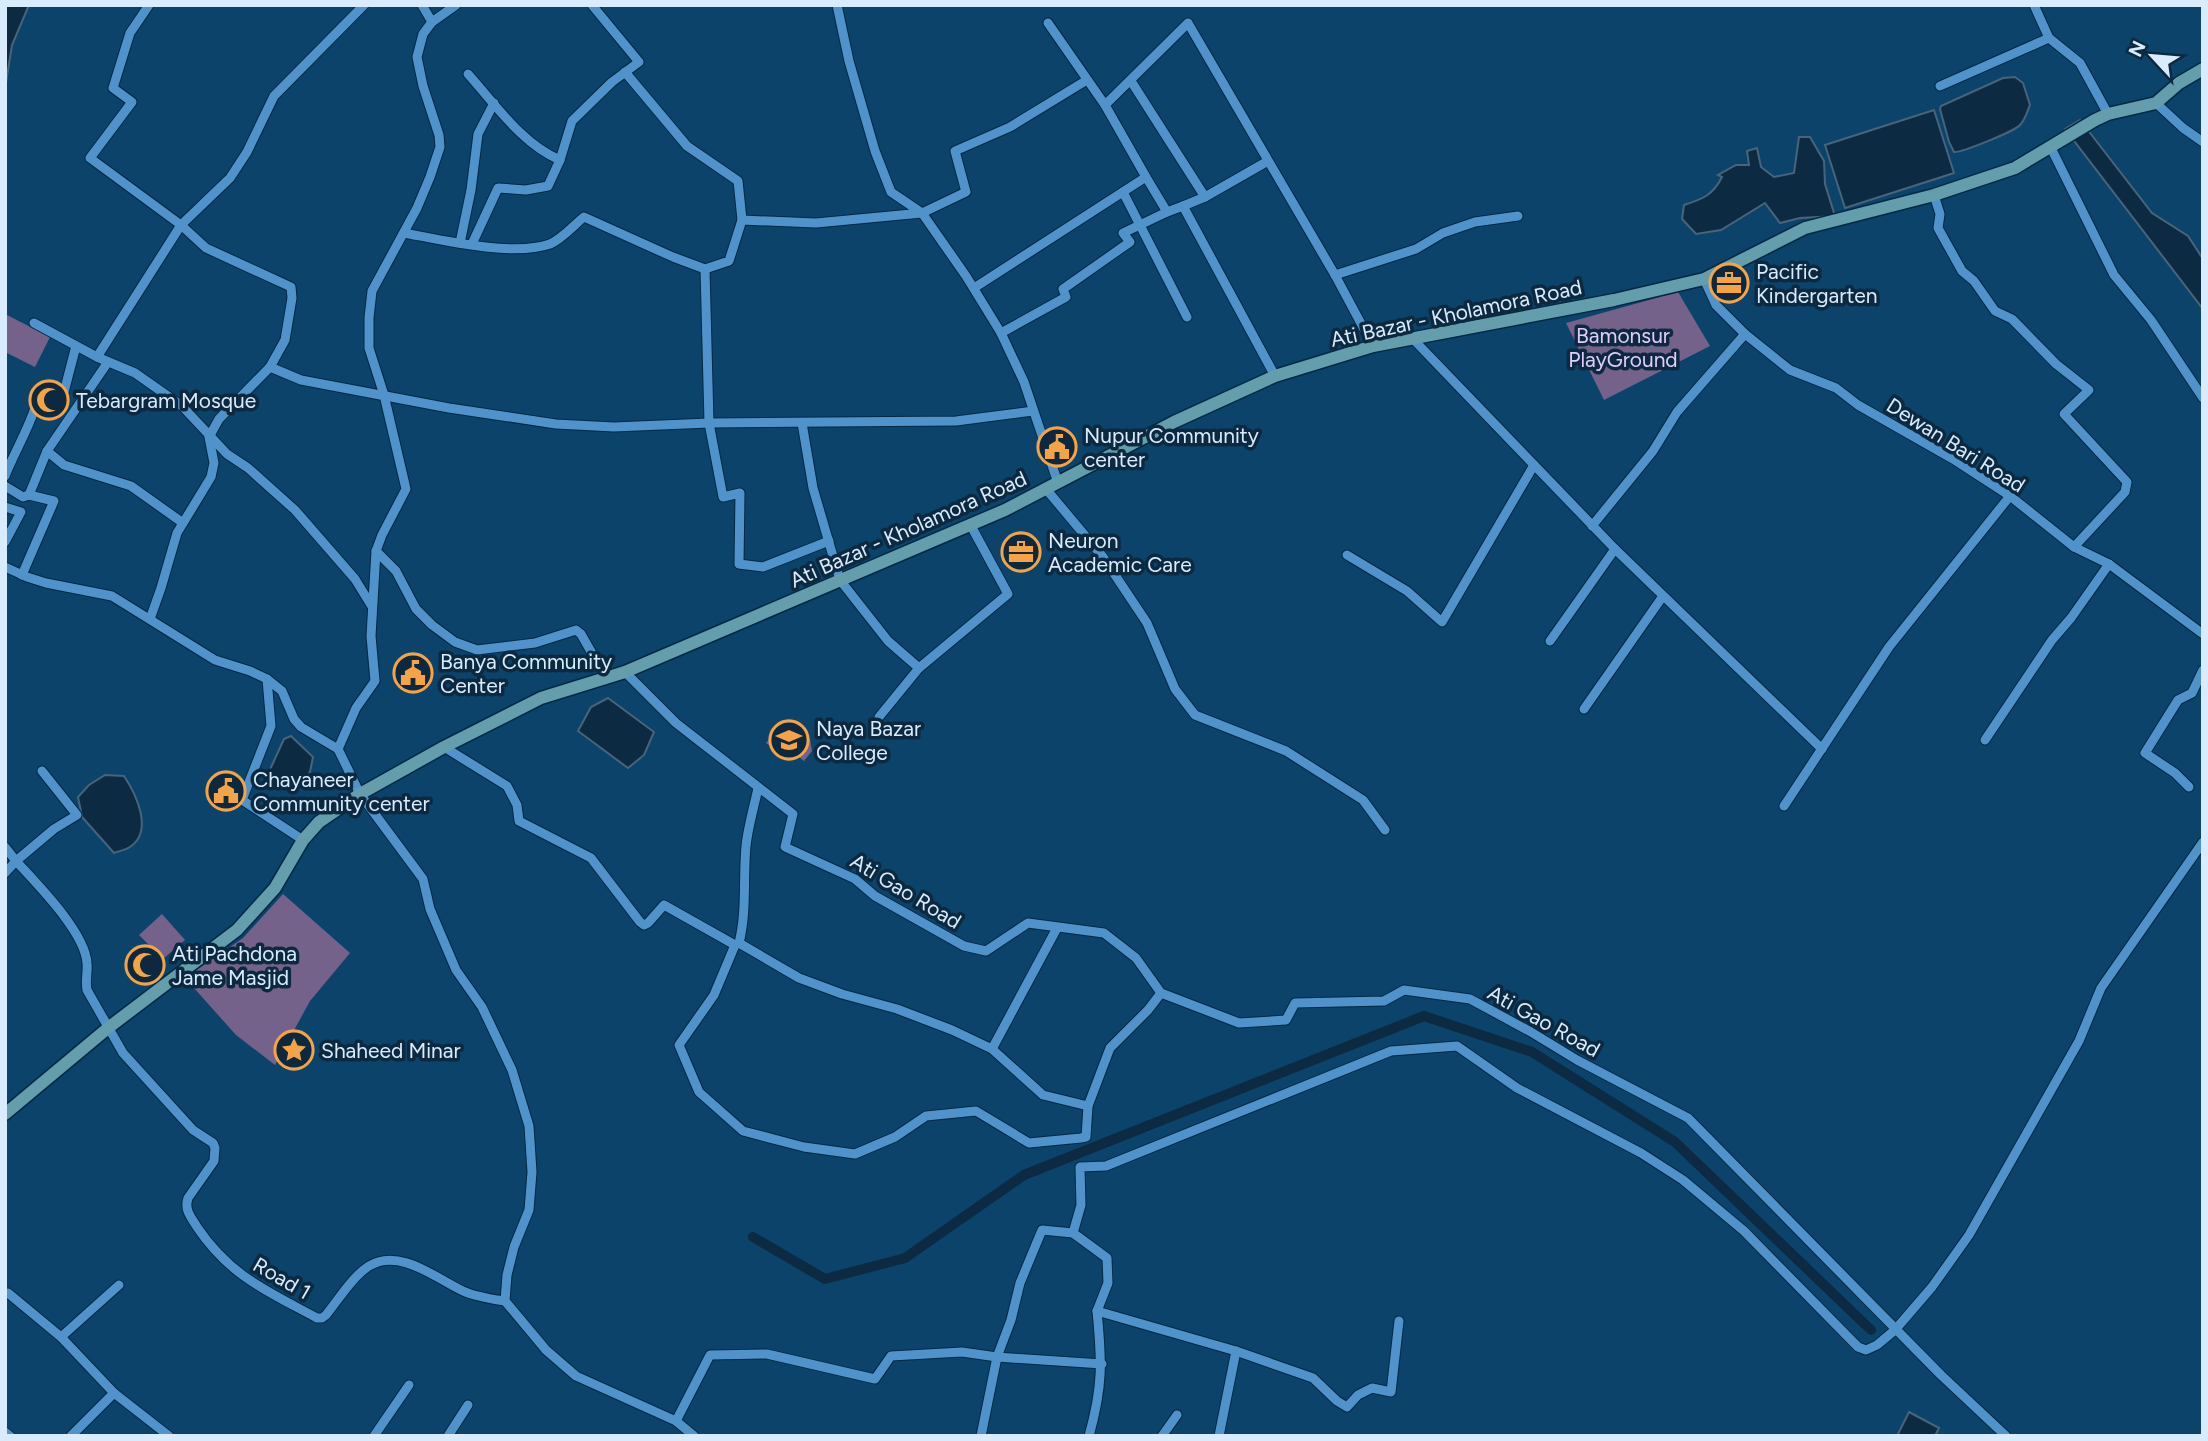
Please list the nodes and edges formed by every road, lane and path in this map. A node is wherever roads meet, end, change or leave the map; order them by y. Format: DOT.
graph roads {
  1 [pos="149,5"];
  2 [pos="422,5"];
  3 [pos="456,5"];
  4 [pos="592,5"];
  5 [pos="837,5"];
  6 [pos="2034,5"];
  7 [pos="362,6"];
  8 [pos="432,22"];
  9 [pos="1048,23"];
  10 [pos="2049,38"];
  11 [pos="2203,69"];
  12 [pos="625,72"];
  13 [pos="468,74"];
  14 [pos="1087,80"];
  15 [pos="1131,81"];
  16 [pos="1940,86"];
  17 [pos="494,103"];
  18 [pos="2156,103"];
  19 [pos="1105,105"];
  20 [pos="2108,114"];
  21 [pos="2203,142"];
  22 [pos="2054,146"];
  23 [pos="560,160"];
  24 [pos="1268,162"];
  25 [pos="1146,177"];
  26 [pos="1123,192"];
  27 [pos="1934,195"];
  28 [pos="1205,197"];
  29 [pos="1183,206"];
  30 [pos="1167,212"];
  31 [pos="922,213"];
  32 [pos="1518,216"];
  33 [pos="742,220"];
  34 [pos="181,225"];
  35 [pos="1138,225"];
  36 [pos="404,233"];
  37 [pos="460,243"];
  38 [pos="472,244"];
  39 [pos="705,269"];
  40 [pos="1335,275"];
  41 [pos="1704,279"];
  42 [pos="974,288"];
  43 [pos="1187,317"];
  44 [pos="34,323"];
  45 [pos="1001,333"];
  46 [pos="1745,334"];
  47 [pos="1413,339"];
  48 [pos="76,346"];
  49 [pos="1373,346"];
  50 [pos="97,357"];
  51 [pos="108,362"];
  52 [pos="270,368"];
  53 [pos="1275,376"];
  54 [pos="384,395"];
  55 [pos="2203,398"];
  56 [pos="1033,411"];
  57 [pos="709,423"];
  58 [pos="802,423"];
  59 [pos="209,437"];
  60 [pos="47,452"];
  61 [pos="1534,464"];
  62 [pos="5,476"];
  63 [pos="5,486"];
  64 [pos="1052,486"];
  65 [pos="29,495"];
  66 [pos="2010,496"];
  67 [pos="5,507"];
  68 [pos="183,523"];
  69 [pos="971,524"];
  70 [pos="1592,526"];
  71 [pos="829,541"];
  72 [pos="5,542"];
  73 [pos="2074,547"];
  74 [pos="1615,549"];
  75 [pos="376,551"];
  76 [pos="1347,555"];
  77 [pos="2109,564"];
  78 [pos="5,567"];
  79 [pos="22,575"];
  80 [pos="840,580"];
  81 [pos="1663,596"];
  82 [pos="371,605"];
  83 [pos="150,619"];
  84 [pos="2203,634"];
  85 [pos="1550,642"];
  86 [pos="919,668"];
  87 [pos="2203,670"];
  88 [pos="625,672"];
  89 [pos="606,678"];
  90 [pos="267,679"];
  91 [pos="1584,709"];
  92 [pos="879,716"];
  93 [pos="1985,740"];
  94 [pos="444,747"];
  95 [pos="338,749"];
  96 [pos="1822,749"];
  97 [pos="42,771"];
  98 [pos="2189,787"];
  99 [pos="758,788"];
  100 [pos="360,794"];
  101 [pos="1784,806"];
  102 [pos="1385,830"];
  103 [pos="303,840"];
  104 [pos="2203,842"];
  105 [pos="5,847"];
  106 [pos="16,861"];
  107 [pos="5,873"];
  108 [pos="1057,928"];
  109 [pos="737,944"];
  110 [pos="1161,993"];
  111 [pos="108,1028"];
  112 [pos="992,1049"];
  113 [pos="1088,1106"];
  114 [pos="5,1114"];
  115 [pos="1073,1233"];
  116 [pos="119,1285"];
  117 [pos="8,1293"];
  118 [pos="505,1301"];
  119 [pos="1097,1311"];
  120 [pos="1399,1321"];
  121 [pos="1895,1330"];
  122 [pos="61,1337"];
  123 [pos="1236,1351"];
  124 [pos="997,1357"];
  125 [pos="1102,1364"];
  126 [pos="409,1385"];
  127 [pos="114,1394"];
  128 [pos="468,1405"];
  129 [pos="1177,1415"];
  130 [pos="676,1421"];
  131 [pos="5,1432"];
  132 [pos="10,1436"];
  133 [pos="71,1436"];
  134 [pos="169,1436"];
  135 [pos="374,1436"];
  136 [pos="448,1436"];
  137 [pos="694,1436"];
  138 [pos="981,1436"];
  139 [pos="1089,1436"];
  140 [pos="1162,1436"];
  141 [pos="1219,1436"];
  142 [pos="2006,1436"];
  1 -- 34 [label="street"];
  2 -- 8 [label="street"];
  3 -- 8 [label="street"];
  4 -- 12 [label="street"];
  5 -- 31 [label="street"];
  6 -- 10 [label="street"];
  7 -- 34 [label="street"];
  8 -- 36 [label="street"];
  9 -- 14 [label="street"];
  10 -- 16 [label="street"];
  10 -- 20 [label="street"];
  11 -- 18 [label="main road"];
  12 -- 23 [label="street"];
  12 -- 33 [label="street"];
  13 -- 17 [label="street"];
  14 -- 19 [label="street"];
  14 -- 31 [label="street"];
  15 -- 19 [label="street"];
  15 -- 24 [label="street"];
  15 -- 28 [label="street"];
  17 -- 23 [label="street"];
  17 -- 37 [label="street"];
  18 -- 20 [label="main road"];
  18 -- 21 [label="street"];
  19 -- 25 [label="street"];
  20 -- 22 [label="main road, Ati Bazar - Kholamora Road"];
  22 -- 27 [label="main road, Ati Bazar - Kholamora Road"];
  22 -- 55 [label="street"];
  23 -- 38 [label="street"];
  24 -- 28 [label="street"];
  24 -- 40 [label="street"];
  25 -- 26 [label="street"];
  25 -- 30 [label="street"];
  26 -- 35 [label="street"];
  26 -- 42 [label="street"];
  27 -- 41 [label="main road, Ati Bazar - Kholamora Road"];
  27 -- 73 [label="street"];
  28 -- 29 [label="street"];
  29 -- 30 [label="street"];
  29 -- 53 [label="street"];
  30 -- 35 [label="street"];
  31 -- 33 [label="street"];
  31 -- 42 [label="street"];
  32 -- 40 [label="street"];
  33 -- 39 [label="street"];
  34 -- 50 [label="street"];
  34 -- 52 [label="street"];
  35 -- 43 [label="street"];
  35 -- 45 [label="street"];
  36 -- 37 [label="street"];
  36 -- 54 [label="street"];
  37 -- 38 [label="street"];
  38 -- 39 [label="street"];
  39 -- 57 [label="street"];
  40 -- 49 [label="street"];
  41 -- 46 [label="street, Dewan Bari Road"];
  41 -- 47 [label="main road, Ati Bazar - Kholamora Road"];
  42 -- 45 [label="street"];
  44 -- 48 [label="street"];
  45 -- 56 [label="street"];
  46 -- 66 [label="street, Dewan Bari Road"];
  46 -- 70 [label="street"];
  47 -- 49 [label="main road, Ati Bazar - Kholamora Road"];
  47 -- 61 [label="street"];
  48 -- 50 [label="street"];
  48 -- 62 [label="street"];
  49 -- 53 [label="main road, Ati Bazar - Kholamora Road"];
  50 -- 51 [label="street"];
  51 -- 59 [label="street"];
  51 -- 60 [label="street"];
  52 -- 54 [label="street"];
  52 -- 59 [label="street"];
  53 -- 64 [label="main road, Ati Bazar - Kholamora Road"];
  54 -- 57 [label="street"];
  54 -- 75 [label="street"];
  56 -- 58 [label="street"];
  56 -- 64 [label="street"];
  57 -- 58 [label="street"];
  57 -- 71 [label="street"];
  58 -- 71 [label="street"];
  59 -- 68 [label="street"];
  59 -- 82 [label="street"];
  60 -- 65 [label="street"];
  60 -- 68 [label="street"];
  61 -- 70 [label="street"];
  61 -- 76 [label="street"];
  63 -- 65 [label="street"];
  64 -- 69 [label="main road, Ati Bazar - Kholamora Road"];
  64 -- 102 [label="street"];
  65 -- 79 [label="street"];
  66 -- 73 [label="street, Dewan Bari Road"];
  66 -- 96 [label="street"];
  67 -- 72 [label="street"];
  68 -- 83 [label="street"];
  69 -- 80 [label="main road, Ati Bazar - Kholamora Road"];
  69 -- 86 [label="street"];
  70 -- 74 [label="street"];
  71 -- 80 [label="street"];
  73 -- 77 [label="street, Dewan Bari Road"];
  74 -- 81 [label="street"];
  74 -- 85 [label="street"];
  75 -- 82 [label="street"];
  75 -- 89 [label="street"];
  77 -- 84 [label="street, Dewan Bari Road"];
  77 -- 93 [label="street"];
  78 -- 79 [label="street"];
  79 -- 83 [label="street"];
  80 -- 86 [label="street"];
  80 -- 88 [label="main road, Ati Bazar - Kholamora Road"];
  81 -- 91 [label="street"];
  81 -- 96 [label="street"];
  82 -- 95 [label="street"];
  83 -- 90 [label="street"];
  86 -- 92 [label="street"];
  87 -- 98 [label="street"];
  88 -- 89 [label="main road, Ati Bazar - Kholamora Road"];
  88 -- 99 [label="street"];
  89 -- 94 [label="main road, Ati Bazar - Kholamora Road"];
  90 -- 95 [label="street"];
  90 -- 103 [label="street"];
  94 -- 100 [label="main road, Ati Bazar - Kholamora Road"];
  94 -- 109 [label="street"];
  95 -- 100 [label="street"];
  96 -- 101 [label="street"];
  97 -- 106 [label="street"];
  99 -- 108 [label="street, Ati Gao Road"];
  99 -- 109 [label="street"];
  100 -- 103 [label="main road, Ati Bazar - Kholamora Road"];
  100 -- 118 [label="street"];
  103 -- 111 [label="main road, Ati Bazar - Kholamora Road"];
  104 -- 121 [label="street"];
  105 -- 106 [label="street"];
  106 -- 107 [label="street"];
  106 -- 111 [label="street"];
  108 -- 110 [label="street, Ati Gao Road"];
  108 -- 112 [label="street"];
  109 -- 112 [label="street"];
  109 -- 113 [label="street"];
  110 -- 113 [label="street"];
  110 -- 121 [label="street, Ati Gao Road"];
  111 -- 114 [label="main road, Ati Bazar - Kholamora Road"];
  111 -- 118 [label="street, Road 1"];
  112 -- 113 [label="street"];
  115 -- 119 [label="street"];
  115 -- 121 [label="street"];
  115 -- 124 [label="street"];
  116 -- 122 [label="street"];
  117 -- 122 [label="street"];
  118 -- 130 [label="street"];
  119 -- 123 [label="street"];
  119 -- 125 [label="street"];
  120 -- 123 [label="street"];
  121 -- 142 [label="street, Ati Gao Road"];
  122 -- 127 [label="street"];
  123 -- 141 [label="street"];
  124 -- 125 [label="street"];
  124 -- 130 [label="street"];
  124 -- 138 [label="street"];
  125 -- 139 [label="street"];
  126 -- 135 [label="street"];
  127 -- 133 [label="street"];
  127 -- 134 [label="street"];
  128 -- 136 [label="street"];
  129 -- 140 [label="street"];
  130 -- 137 [label="street"];
  131 -- 132 [label="street"];
}
